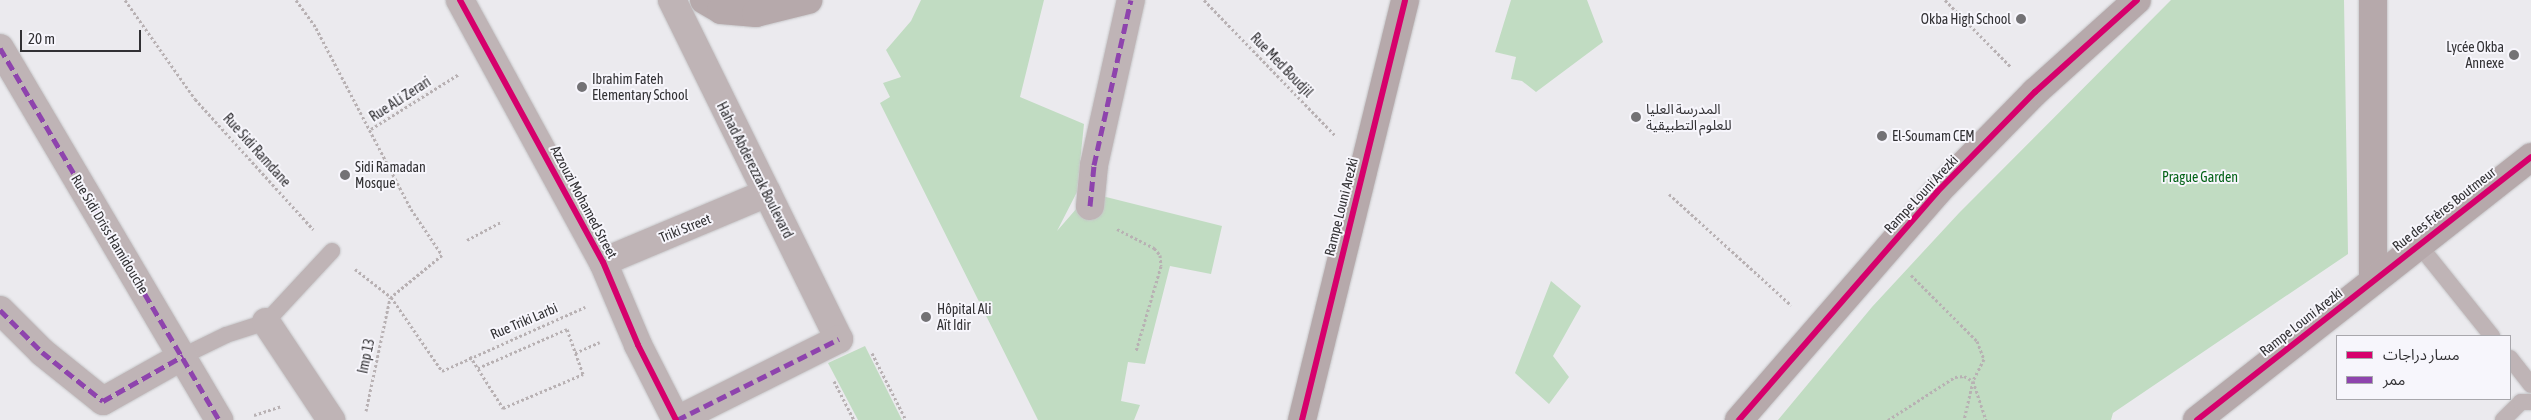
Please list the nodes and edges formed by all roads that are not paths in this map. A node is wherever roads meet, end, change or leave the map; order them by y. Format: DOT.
graph roads {
  1 [pos="460,0"];
  2 [pos="672,0"];
  3 [pos="704,0"];
  4 [pos="808,0"];
  5 [pos="1131,0"];
  6 [pos="1404,0"];
  7 [pos="2137,0"];
  8 [pos="2373,0"];
  9 [pos="0,48"];
  10 [pos="2531,157"];
  11 [pos="767,193"];
  12 [pos="1090,206"];
  13 [pos="2419,246"];
  14 [pos="332,251"];
  15 [pos="603,262"];
  16 [pos="2373,281"];
  17 [pos="0,310"];
  18 [pos="266,322"];
  19 [pos="2491,335"];
  20 [pos="182,356"];
  21 [pos="2511,359"];
  22 [pos="2531,385"];
  23 [pos="2531,402"];
  24 [pos="219,420"];
  25 [pos="331,420"];
  26 [pos="676,420"];
  27 [pos="1302,420"];
  28 [pos="1739,420"];
  29 [pos="2197,420"];
  30 [pos="2503,420"];
  1 -- 15 [label="street, Azzouzi Mohamed Street"];
  2 -- 11 [label="street, Hahad Abderezzak Boulevard"];
  3 -- 4 [label="street"];
  5 -- 12 [label="street"];
  6 -- 27 [label="street, Rampe Louni Arezki"];
  7 -- 28 [label="street, Rampe Louni Arezki"];
  8 -- 16 [label="street"];
  9 -- 20 [label="street, Rue Sidi Driss Hamidouche"];
  10 -- 13 [label="street, Rue des Frères Boutmeur"];
  11 -- 15 [label="street, Triki Street"];
  11 -- 26 [label="street, Hahad Abderezzak Boulevard"];
  13 -- 16 [label="street, Rue des Frères Boutmeur"];
  13 -- 19 [label="lane"];
  14 -- 18 [label="lane"];
  15 -- 26 [label="street, Azzouzi Mohamed Street"];
  16 -- 29 [label="street, Rampe Louni Arezki"];
  17 -- 20 [label="street"];
  18 -- 20 [label="lane"];
  18 -- 25 [label="street"];
  20 -- 24 [label="street, Rue Sidi Driss Hamidouche"];
  21 -- 22 [label="lane"];
  23 -- 30 [label="lane"];
}
